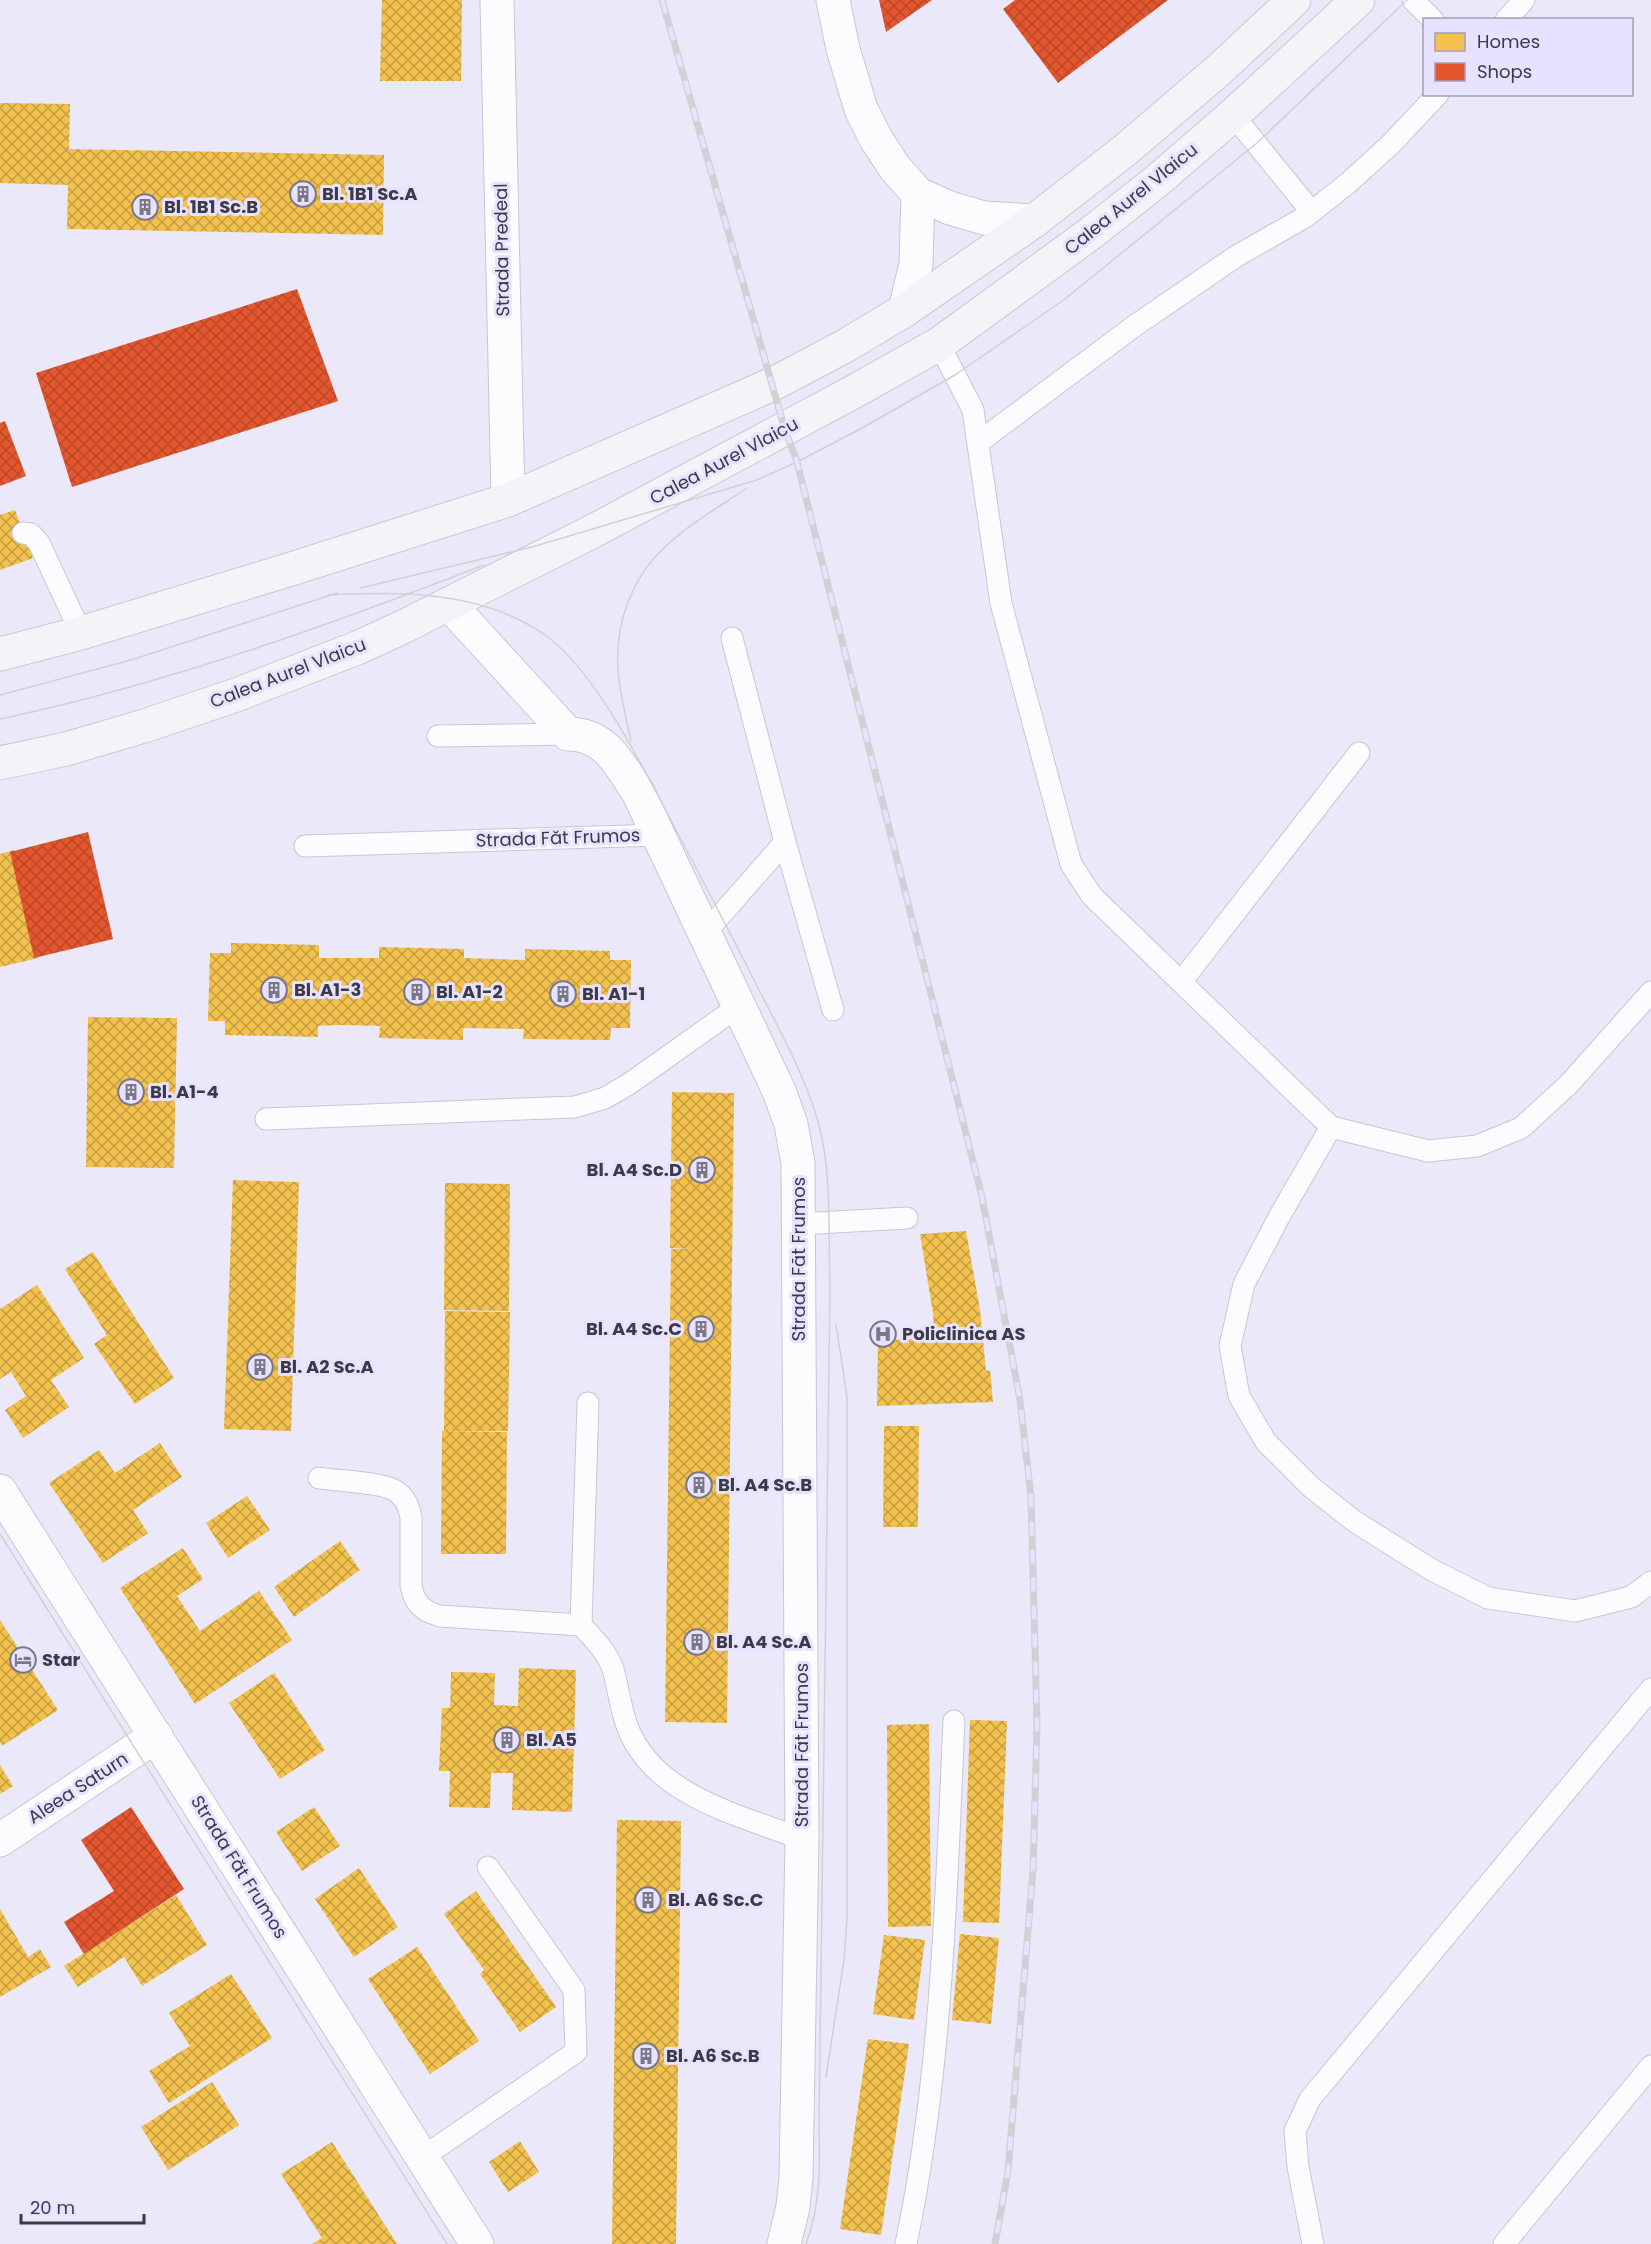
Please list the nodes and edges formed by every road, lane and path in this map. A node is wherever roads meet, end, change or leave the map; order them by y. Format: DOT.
graph roads {
  1 [pos="497,0"];
  2 [pos="833,0"];
  3 [pos="1294,0"];
  4 [pos="1358,0"];
  5 [pos="1413,0"];
  6 [pos="1524,0"];
  7 [pos="1431,18"];
  8 [pos="1508,18"];
  9 [pos="1436,96"];
  10 [pos="1233,115"];
  11 [pos="918,194"];
  12 [pos="1311,211"];
  13 [pos="1035,221"];
  14 [pos="905,310"];
  15 [pos="939,344"];
  16 [pos="979,442"];
  17 [pos="508,500"];
  18 [pos="24,533"];
  19 [pos="449,603"];
  20 [pos="81,633"];
  21 [pos="732,638"];
  22 [pos="0,654"];
  23 [pos="568,734"];
  24 [pos="438,736"];
  25 [pos="1359,753"];
  26 [pos="0,763"];
  27 [pos="659,835"];
  28 [pos="785,842"];
  29 [pos="305,846"];
  30 [pos="705,933"];
  31 [pos="1181,982"];
  32 [pos="1651,992"];
  33 [pos="739,1006"];
  34 [pos="833,1010"];
  35 [pos="266,1119"];
  36 [pos="1331,1127"];
  37 [pos="907,1218"];
  38 [pos="799,1224"];
  39 [pos="588,1403"];
  40 [pos="319,1478"];
  41 [pos="0,1491"];
  42 [pos="1651,1582"];
  43 [pos="581,1625"];
  44 [pos="1651,1689"];
  45 [pos="954,1721"];
  46 [pos="156,1736"];
  47 [pos="802,1839"];
  48 [pos="0,1840"];
  49 [pos="488,1867"];
  50 [pos="1651,2066"];
  51 [pos="423,2157"];
  52 [pos="477,2244"];
  53 [pos="784,2244"];
  54 [pos="906,2244"];
  55 [pos="1313,2244"];
  56 [pos="1504,2244"];
  1 -- 17 [label="street, Strada Predeal"];
  2 -- 11 [label="street"];
  3 -- 13 [label="main road"];
  4 -- 10 [label="main road, Calea Aurel Vlaicu"];
  5 -- 7 [label="lane"];
  6 -- 8 [label="lane"];
  9 -- 12 [label="lane"];
  10 -- 12 [label="lane"];
  10 -- 15 [label="main road, Calea Aurel Vlaicu"];
  11 -- 13 [label="street"];
  11 -- 14 [label="street"];
  12 -- 16 [label="lane"];
  13 -- 14 [label="main road"];
  14 -- 17 [label="main road"];
  15 -- 16 [label="lane"];
  15 -- 19 [label="main road, Calea Aurel Vlaicu"];
  16 -- 31 [label="lane"];
  17 -- 20 [label="main road"];
  18 -- 20 [label="lane"];
  19 -- 23 [label="street"];
  19 -- 26 [label="main road, Calea Aurel Vlaicu"];
  20 -- 22 [label="main road"];
  21 -- 28 [label="lane"];
  23 -- 24 [label="lane"];
  23 -- 27 [label="street"];
  25 -- 31 [label="lane"];
  27 -- 29 [label="lane, Strada Făt Frumos"];
  27 -- 30 [label="street, Strada Făt Frumos"];
  28 -- 30 [label="lane"];
  28 -- 34 [label="lane"];
  30 -- 33 [label="street, Strada Făt Frumos"];
  31 -- 36 [label="lane"];
  32 -- 36 [label="lane"];
  33 -- 35 [label="lane"];
  33 -- 38 [label="street, Strada Făt Frumos"];
  36 -- 42 [label="lane"];
  37 -- 38 [label="lane"];
  38 -- 47 [label="street, Strada Făt Frumos"];
  39 -- 43 [label="lane"];
  40 -- 43 [label="lane"];
  41 -- 46 [label="street, Strada Făt Frumos"];
  43 -- 47 [label="lane, Strada Făt Frumos"];
  44 -- 55 [label="lane"];
  45 -- 54 [label="lane"];
  46 -- 48 [label="street, Aleea Saturn"];
  46 -- 51 [label="street, Strada Făt Frumos"];
  47 -- 53 [label="street"];
  49 -- 51 [label="lane"];
  50 -- 56 [label="lane"];
  51 -- 52 [label="street, Strada Făt Frumos"];
}
